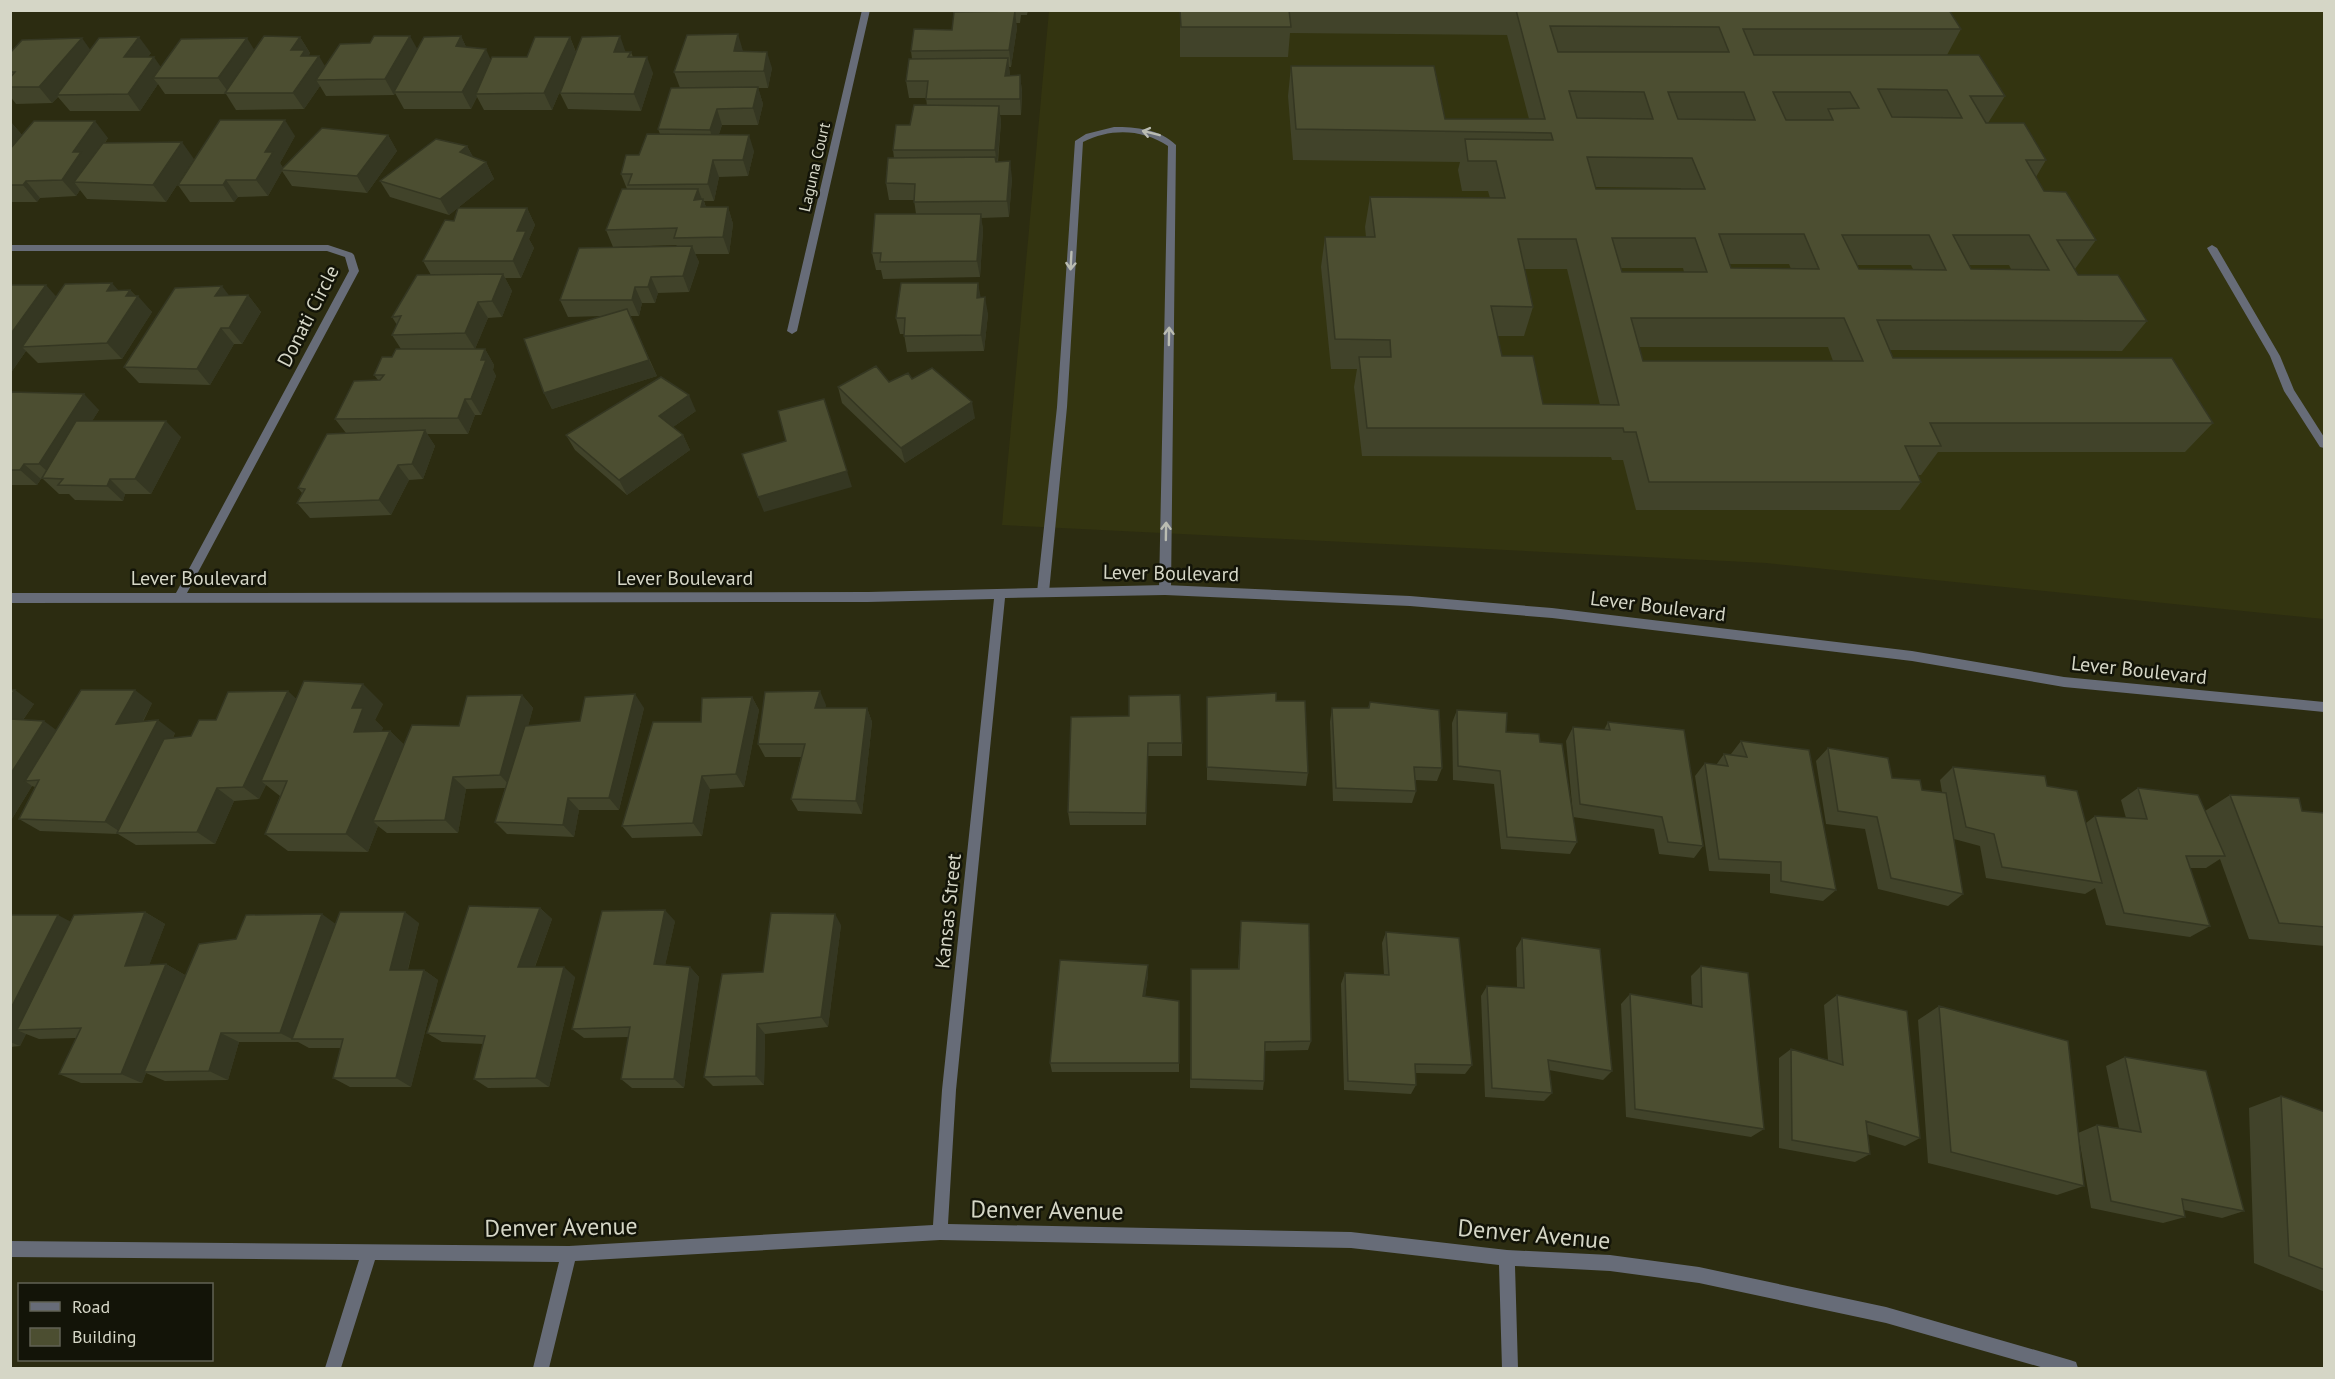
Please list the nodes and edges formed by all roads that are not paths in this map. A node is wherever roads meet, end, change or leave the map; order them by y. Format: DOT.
graph roads {
  1 [pos="866,10"];
  2 [pos="10,248"];
  3 [pos="2212,248"];
  4 [pos="792,331"];
  5 [pos="2325,444"];
  6 [pos="1165,590"];
  7 [pos="1043,592"];
  8 [pos="1000,594"];
  9 [pos="10,598"];
  10 [pos="179,598"];
  11 [pos="2325,707"];
  12 [pos="940,1232"];
  13 [pos="10,1249"];
  14 [pos="370,1251"];
  15 [pos="569,1254"];
  16 [pos="1507,1258"];
  17 [pos="333,1368"];
  18 [pos="541,1368"];
  19 [pos="1510,1368"];
  20 [pos="2070,1368"];
  1 -- 4 [label="street, Laguna Court"];
  2 -- 10 [label="street, Donati Circle"];
  3 -- 5 [label="street"];
  6 -- 7 [label="street, Lever Boulevard"];
  6 -- 7 [label="street, one-way"];
  6 -- 11 [label="street, Lever Boulevard"];
  7 -- 8 [label="street, Lever Boulevard"];
  8 -- 10 [label="street, Lever Boulevard"];
  8 -- 12 [label="street, Kansas Street"];
  9 -- 10 [label="street, Lever Boulevard"];
  12 -- 15 [label="street, Denver Avenue"];
  12 -- 16 [label="street, Denver Avenue"];
  13 -- 14 [label="street, Denver Avenue"];
  14 -- 15 [label="street, Denver Avenue"];
  14 -- 17 [label="street"];
  15 -- 18 [label="street"];
  16 -- 19 [label="street"];
  16 -- 20 [label="street, Denver Avenue"];
}
